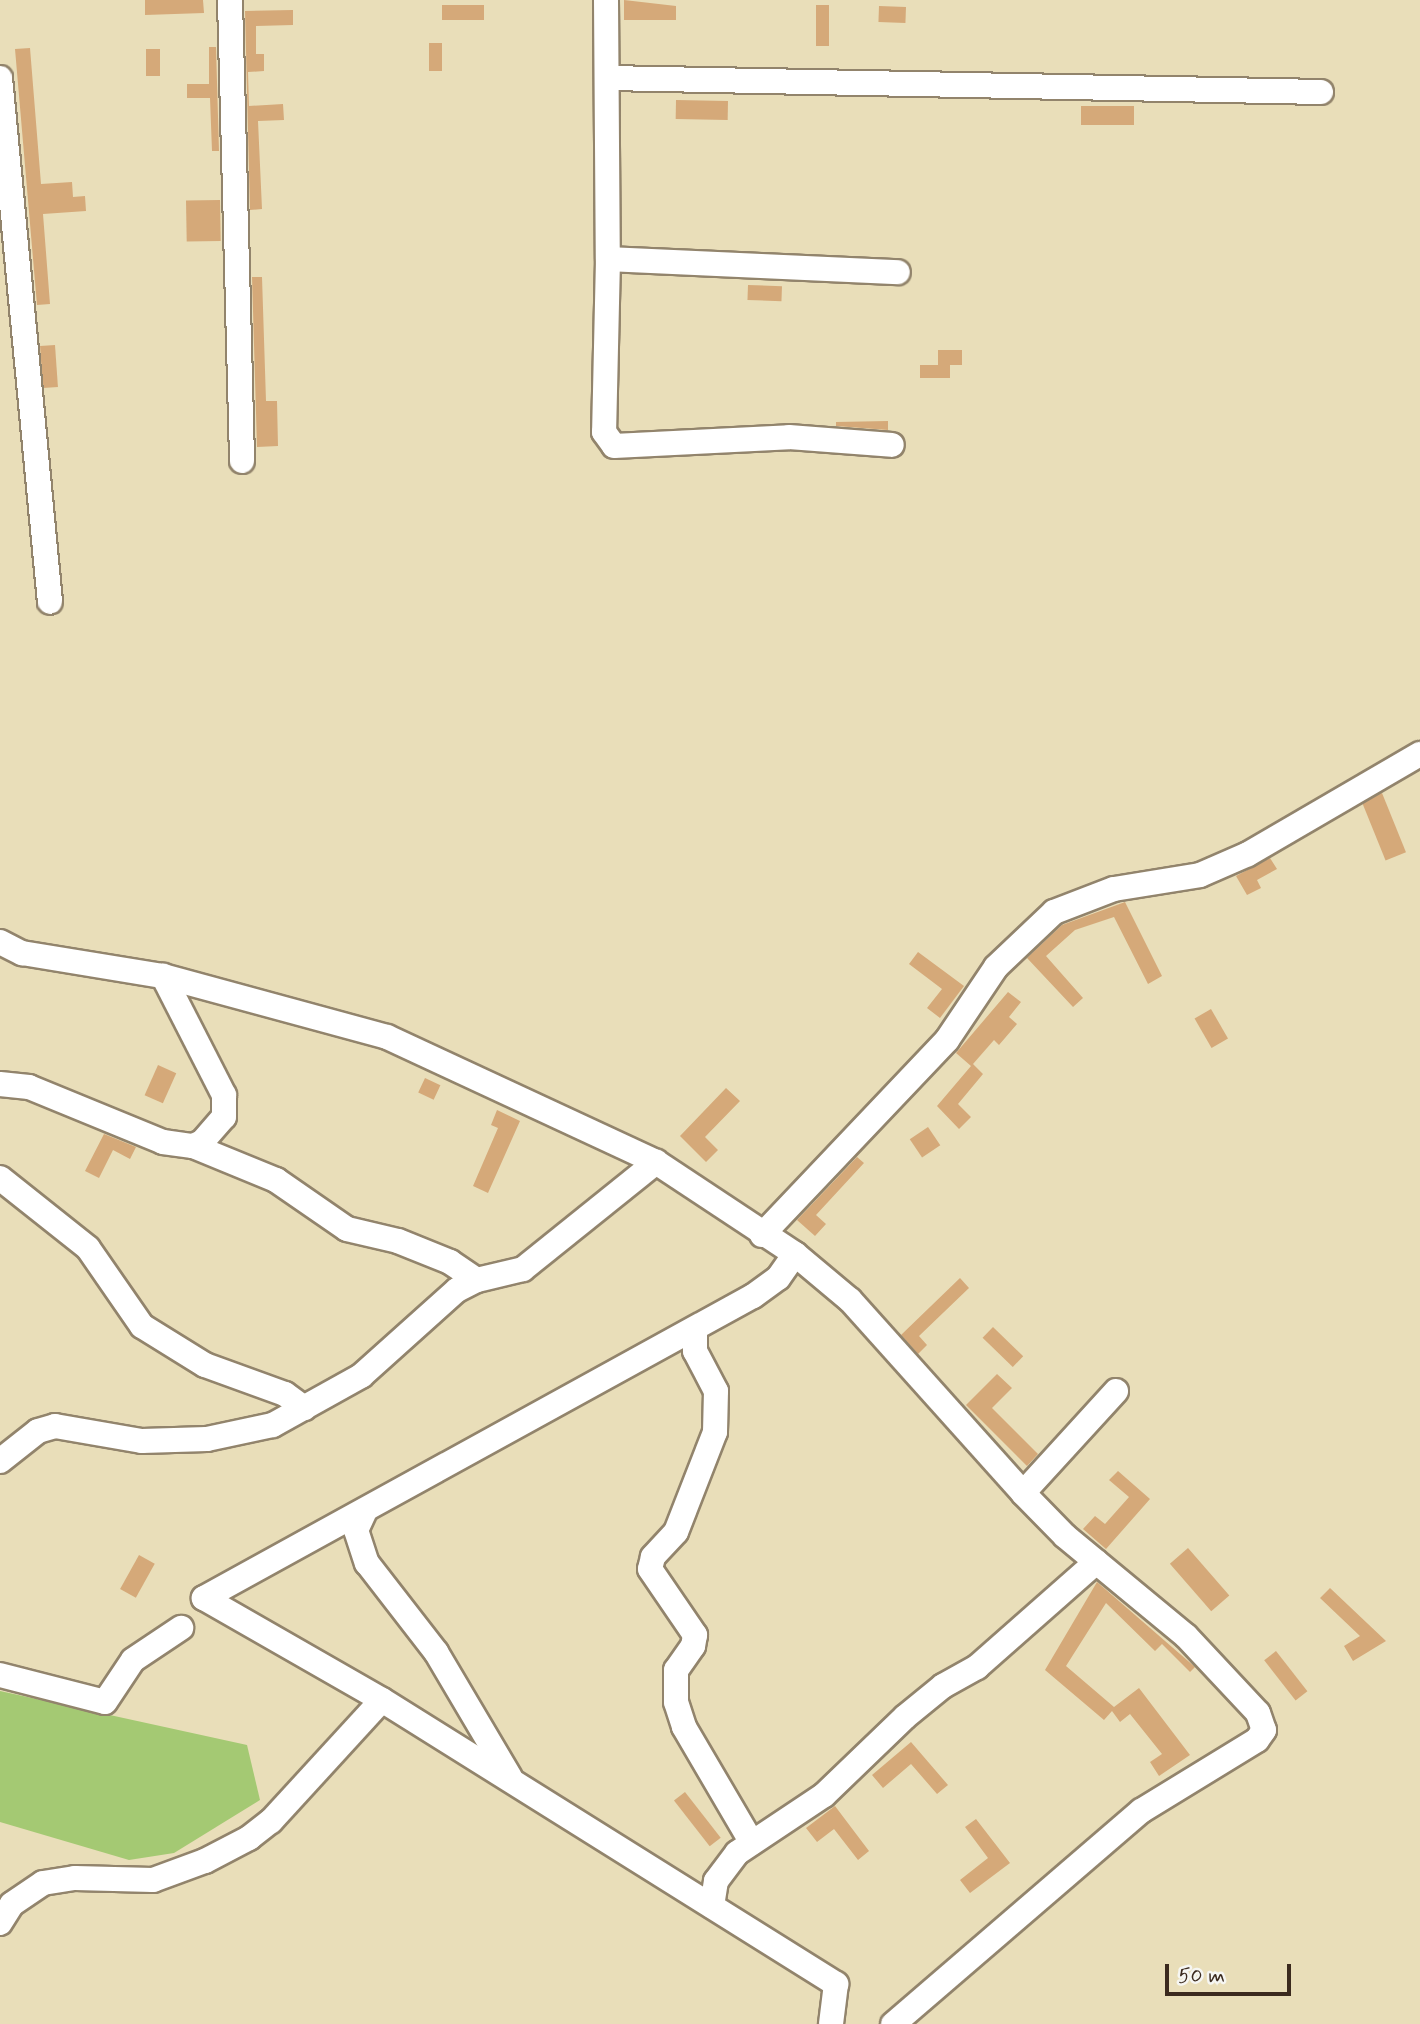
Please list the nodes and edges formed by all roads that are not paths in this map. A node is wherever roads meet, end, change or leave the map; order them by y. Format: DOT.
graph roads {
  1 [pos="230,0"];
  2 [pos="606,0"];
  3 [pos="0,78"];
  4 [pos="607,78"];
  5 [pos="1321,92"];
  6 [pos="7,217"];
  7 [pos="608,259"];
  8 [pos="898,272"];
  9 [pos="892,445"];
  10 [pos="242,461"];
  11 [pos="50,602"];
  12 [pos="1420,754"];
  13 [pos="0,942"];
  14 [pos="163,976"];
  15 [pos="0,1084"];
  16 [pos="193,1146"];
  17 [pos="656,1162"];
  18 [pos="0,1178"];
  19 [pos="762,1235"];
  20 [pos="795,1254"];
  21 [pos="477,1280"];
  22 [pos="695,1329"];
  23 [pos="1116,1391"];
  24 [pos="304,1408"];
  25 [pos="0,1461"];
  26 [pos="1023,1493"];
  27 [pos="365,1511"];
  28 [pos="1096,1562"];
  29 [pos="181,1628"];
  30 [pos="0,1675"];
  31 [pos="382,1700"];
  32 [pos="512,1781"];
  33 [pos="752,1843"];
  34 [pos="712,1906"];
  35 [pos="0,1923"];
  36 [pos="831,2024"];
  37 [pos="893,2024"];
  1 -- 10 [label="street"];
  2 -- 4 [label="street"];
  3 -- 6 [label="street"];
  4 -- 5 [label="street"];
  4 -- 7 [label="street"];
  6 -- 11 [label="street"];
  7 -- 8 [label="street"];
  7 -- 9 [label="street"];
  12 -- 19 [label="street"];
  13 -- 14 [label="street"];
  14 -- 16 [label="street"];
  14 -- 17 [label="street"];
  15 -- 16 [label="street"];
  16 -- 21 [label="street"];
  17 -- 19 [label="street"];
  17 -- 21 [label="street"];
  18 -- 24 [label="street"];
  19 -- 20 [label="street"];
  20 -- 22 [label="street"];
  20 -- 26 [label="street"];
  21 -- 24 [label="street"];
  22 -- 27 [label="street"];
  22 -- 33 [label="street"];
  23 -- 26 [label="street"];
  24 -- 25 [label="street"];
  26 -- 28 [label="street"];
  27 -- 31 [label="street"];
  27 -- 32 [label="street"];
  28 -- 33 [label="street"];
  28 -- 37 [label="street"];
  29 -- 30 [label="street"];
  31 -- 32 [label="street"];
  31 -- 35 [label="street"];
  32 -- 34 [label="street"];
  33 -- 34 [label="street"];
  34 -- 36 [label="street"];
}
